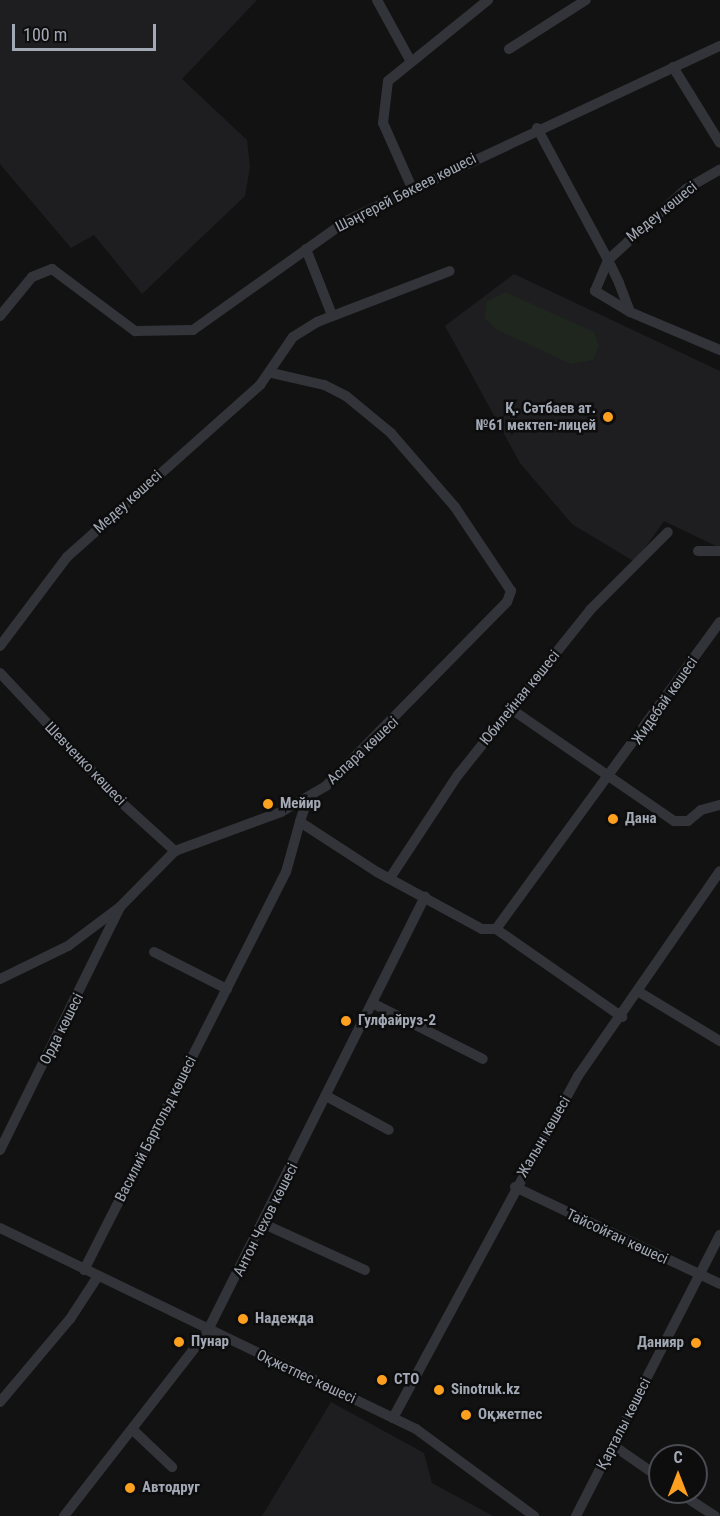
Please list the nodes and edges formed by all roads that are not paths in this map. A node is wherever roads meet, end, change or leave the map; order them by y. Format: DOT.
graph roads {
  1 [pos="377,0"];
  2 [pos="488,0"];
  3 [pos="586,0"];
  4 [pos="720,46"];
  5 [pos="509,49"];
  6 [pos="410,60"];
  7 [pos="673,67"];
  8 [pos="537,128"];
  9 [pos="720,143"];
  10 [pos="720,170"];
  11 [pos="412,188"];
  12 [pos="306,249"];
  13 [pos="608,260"];
  14 [pos="450,271"];
  15 [pos="630,312"];
  16 [pos="332,315"];
  17 [pos="0,316"];
  18 [pos="720,350"];
  19 [pos="272,373"];
  20 [pos="668,532"];
  21 [pos="698,551"];
  22 [pos="720,552"];
  23 [pos="720,622"];
  24 [pos="0,646"];
  25 [pos="0,673"];
  26 [pos="511,709"];
  27 [pos="611,779"];
  28 [pos="307,800"];
  29 [pos="720,805"];
  30 [pos="300,822"];
  31 [pos="175,851"];
  32 [pos="720,871"];
  33 [pos="390,878"];
  34 [pos="425,897"];
  35 [pos="120,907"];
  36 [pos="496,929"];
  37 [pos="154,952"];
  38 [pos="0,980"];
  39 [pos="227,989"];
  40 [pos="639,992"];
  41 [pos="372,1003"];
  42 [pos="622,1017"];
  43 [pos="720,1041"];
  44 [pos="483,1059"];
  45 [pos="328,1097"];
  46 [pos="389,1130"];
  47 [pos="0,1150"];
  48 [pos="514,1187"];
  49 [pos="264,1224"];
  50 [pos="0,1228"];
  51 [pos="720,1235"];
  52 [pos="84,1270"];
  53 [pos="365,1270"];
  54 [pos="699,1274"];
  55 [pos="98,1276"];
  56 [pos="720,1284"];
  57 [pos="207,1332"];
  58 [pos="0,1402"];
  59 [pos="393,1418"];
  60 [pos="133,1430"];
  61 [pos="614,1446"];
  62 [pos="172,1467"];
  63 [pos="648,1470"];
  64 [pos="696,1504"];
  65 [pos="720,1505"];
  66 [pos="64,1516"];
  67 [pos="534,1516"];
  68 [pos="576,1516"];
  69 [pos="714,1516"];
  1 -- 6 [label="street"];
  2 -- 6 [label="street"];
  3 -- 5 [label="street"];
  4 -- 7 [label="street, Шәңгерей Бөкеев көшесі"];
  6 -- 11 [label="street"];
  7 -- 8 [label="street, Шәңгерей Бөкеев көшесі"];
  7 -- 9 [label="street"];
  8 -- 11 [label="street, Шәңгерей Бөкеев көшесі"];
  8 -- 13 [label="street"];
  10 -- 13 [label="street, Медеу көшесі"];
  11 -- 12 [label="street, Шәңгерей Бөкеев көшесі"];
  12 -- 16 [label="street"];
  12 -- 17 [label="street, Шәңгерей Бөкеев көшесі"];
  13 -- 15 [label="street"];
  13 -- 15 [label="street"];
  14 -- 16 [label="street, Медеу көшесі"];
  15 -- 18 [label="street"];
  16 -- 19 [label="street, Медеу көшесі"];
  19 -- 24 [label="street, Медеу көшесі"];
  19 -- 28 [label="street, Аспара көшесі"];
  20 -- 26 [label="street, Юбилейная көшесі"];
  21 -- 22 [label="street"];
  23 -- 27 [label="street, Жидебай көшесі"];
  25 -- 31 [label="street, Шевченко көшесі"];
  26 -- 27 [label="street"];
  26 -- 33 [label="street, Юбилейная көшесі"];
  27 -- 29 [label="street"];
  27 -- 36 [label="street, Жидебай көшесі"];
  28 -- 30 [label="street, Василий Бартольд көшесі"];
  28 -- 31 [label="street, Аспара көшесі"];
  30 -- 33 [label="street"];
  30 -- 39 [label="street, Василий Бартольд көшесі"];
  31 -- 35 [label="street, Аспара көшесі"];
  32 -- 40 [label="street, Жалын көшесі"];
  33 -- 34 [label="street"];
  34 -- 36 [label="street"];
  34 -- 41 [label="street, Антон Чехов көшесі"];
  35 -- 38 [label="street, Аспара көшесі"];
  35 -- 47 [label="street, Орда көшесі"];
  36 -- 42 [label="street"];
  37 -- 39 [label="street"];
  39 -- 52 [label="street, Василий Бартольд көшесі"];
  40 -- 42 [label="street, Жалын көшесі"];
  40 -- 43 [label="street"];
  41 -- 44 [label="street"];
  41 -- 45 [label="street, Антон Чехов көшесі"];
  42 -- 48 [label="street, Жалын көшесі"];
  45 -- 46 [label="street"];
  45 -- 49 [label="street, Антон Чехов көшесі"];
  48 -- 54 [label="street, Тайсойған көшесі"];
  48 -- 59 [label="street, Жалын көшесі"];
  49 -- 53 [label="street"];
  49 -- 57 [label="street, Антон Чехов көшесі"];
  50 -- 52 [label="street, Оқжетпес көшесі"];
  51 -- 54 [label="street, Қарталы көшесі"];
  52 -- 55 [label="street, Оқжетпес көшесі"];
  54 -- 56 [label="street, Тайсойған көшесі"];
  54 -- 61 [label="street, Қарталы көшесі"];
  55 -- 57 [label="street, Оқжетпес көшесі"];
  55 -- 58 [label="street"];
  57 -- 59 [label="street, Оқжетпес көшесі"];
  57 -- 60 [label="street, Антон Чехов көшесі"];
  59 -- 67 [label="street, Оқжетпес көшесі"];
  60 -- 62 [label="street"];
  60 -- 66 [label="street, Антон Чехов көшесі"];
  61 -- 63 [label="street"];
  61 -- 68 [label="street, Қарталы көшесі"];
  64 -- 69 [label="street"];
  65 -- 69 [label="street"];
}
